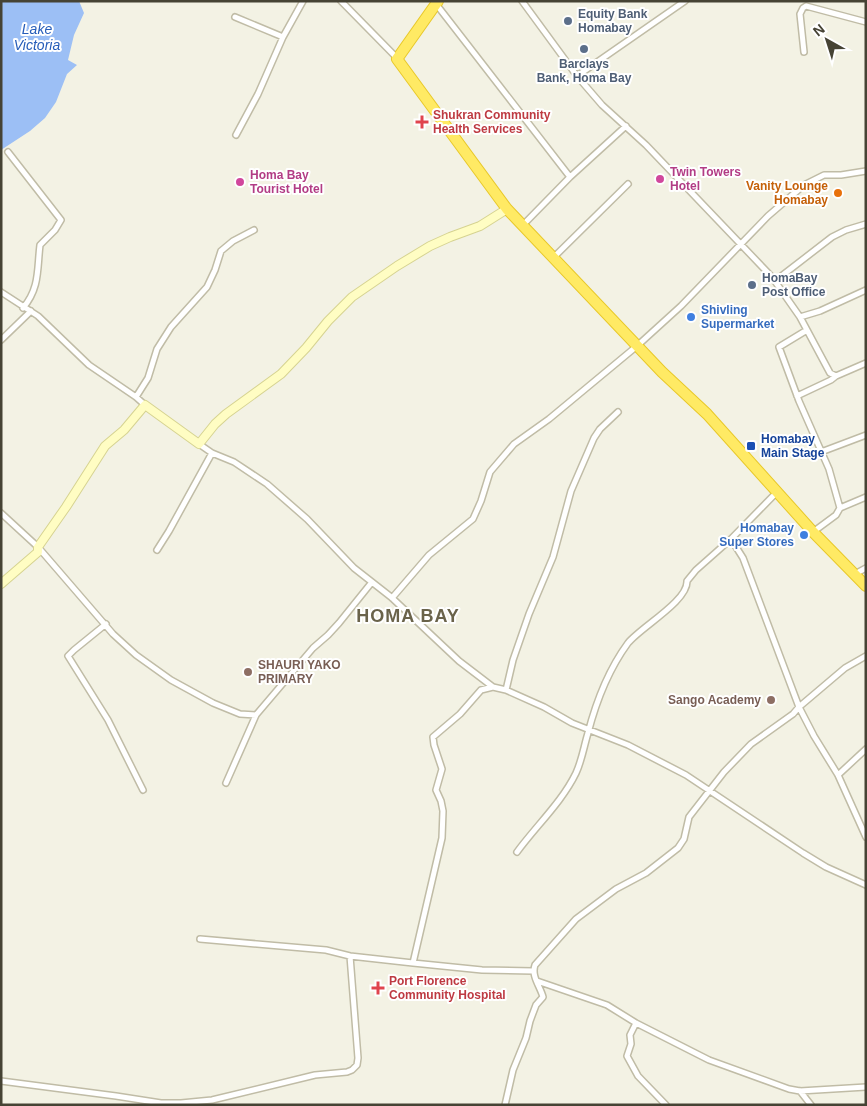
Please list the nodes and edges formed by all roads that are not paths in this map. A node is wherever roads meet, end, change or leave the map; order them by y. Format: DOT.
graph roads {
  1 [pos="303,1"];
  2 [pos="342,1"];
  3 [pos="522,1"];
  4 [pos="685,1"];
  5 [pos="437,3"];
  6 [pos="235,17"];
  7 [pos="866,22"];
  8 [pos="284,36"];
  9 [pos="804,52"];
  10 [pos="398,58"];
  11 [pos="577,76"];
  12 [pos="626,126"];
  13 [pos="236,135"];
  14 [pos="8,152"];
  15 [pos="866,171"];
  16 [pos="570,177"];
  17 [pos="628,184"];
  18 [pos="508,209"];
  19 [pos="866,224"];
  20 [pos="523,225"];
  21 [pos="254,230"];
  22 [pos="741,244"];
  23 [pos="554,257"];
  24 [pos="775,282"];
  25 [pos="866,290"];
  26 [pos="1,292"];
  27 [pos="23,308"];
  28 [pos="31,311"];
  29 [pos="800,317"];
  30 [pos="807,330"];
  31 [pos="1,340"];
  32 [pos="637,346"];
  33 [pos="866,363"];
  34 [pos="836,376"];
  35 [pos="136,396"];
  36 [pos="797,396"];
  37 [pos="145,405"];
  38 [pos="618,412"];
  39 [pos="866,435"];
  40 [pos="199,444"];
  41 [pos="821,452"];
  42 [pos="212,453"];
  43 [pos="777,492"];
  44 [pos="866,497"];
  45 [pos="840,508"];
  46 [pos="1,512"];
  47 [pos="813,532"];
  48 [pos="731,539"];
  49 [pos="38,547"];
  50 [pos="156,550"];
  51 [pos="866,568"];
  52 [pos="855,574"];
  53 [pos="372,582"];
  54 [pos="1,584"];
  55 [pos="866,586"];
  56 [pos="391,597"];
  57 [pos="106,624"];
  58 [pos="866,656"];
  59 [pos="492,687"];
  60 [pos="506,690"];
  61 [pos="799,707"];
  62 [pos="256,715"];
  63 [pos="588,730"];
  64 [pos="866,749"];
  65 [pos="838,774"];
  66 [pos="226,783"];
  67 [pos="143,790"];
  68 [pos="710,790"];
  69 [pos="866,837"];
  70 [pos="517,852"];
  71 [pos="866,885"];
  72 [pos="200,939"];
  73 [pos="350,956"];
  74 [pos="413,963"];
  75 [pos="533,971"];
  76 [pos="537,981"];
  77 [pos="636,1023"];
  78 [pos="1,1081"];
  79 [pos="866,1087"];
  80 [pos="800,1091"];
  81 [pos="505,1105"];
  82 [pos="666,1105"];
  83 [pos="811,1105"];
  1 -- 8 [label="street"];
  2 -- 10 [label="street"];
  3 -- 11 [label="street"];
  4 -- 11 [label="street"];
  5 -- 10 [label="highway"];
  5 -- 16 [label="street"];
  6 -- 8 [label="street"];
  7 -- 9 [label="street"];
  8 -- 13 [label="street"];
  10 -- 18 [label="highway"];
  11 -- 12 [label="street"];
  12 -- 16 [label="street"];
  12 -- 22 [label="street"];
  14 -- 27 [label="street"];
  15 -- 22 [label="street"];
  16 -- 20 [label="street"];
  17 -- 23 [label="street"];
  18 -- 20 [label="highway"];
  18 -- 40 [label="street"];
  19 -- 24 [label="street"];
  20 -- 23 [label="highway"];
  21 -- 35 [label="street"];
  22 -- 24 [label="street"];
  22 -- 32 [label="street"];
  23 -- 32 [label="highway"];
  24 -- 29 [label="street"];
  25 -- 29 [label="street"];
  26 -- 27 [label="street"];
  27 -- 28 [label="street"];
  28 -- 31 [label="street"];
  28 -- 35 [label="street"];
  29 -- 30 [label="street"];
  30 -- 34 [label="street"];
  30 -- 36 [label="street"];
  32 -- 43 [label="highway"];
  32 -- 56 [label="street"];
  33 -- 34 [label="street"];
  34 -- 36 [label="street"];
  35 -- 37 [label="street"];
  36 -- 41 [label="street"];
  37 -- 40 [label="street"];
  37 -- 49 [label="street"];
  38 -- 60 [label="street"];
  39 -- 41 [label="street"];
  40 -- 42 [label="street"];
  41 -- 45 [label="street"];
  42 -- 50 [label="street"];
  42 -- 53 [label="street"];
  43 -- 47 [label="highway"];
  43 -- 48 [label="street"];
  44 -- 45 [label="street"];
  45 -- 47 [label="street"];
  46 -- 49 [label="street"];
  47 -- 52 [label="highway"];
  48 -- 61 [label="street"];
  48 -- 63 [label="street"];
  49 -- 54 [label="street"];
  49 -- 57 [label="street"];
  51 -- 52 [label="street"];
  52 -- 55 [label="highway"];
  53 -- 56 [label="street"];
  53 -- 62 [label="street"];
  56 -- 59 [label="street"];
  57 -- 62 [label="street"];
  57 -- 67 [label="street"];
  58 -- 61 [label="street"];
  59 -- 60 [label="street"];
  59 -- 74 [label="street"];
  60 -- 63 [label="street"];
  61 -- 65 [label="street"];
  61 -- 68 [label="street"];
  62 -- 66 [label="street"];
  63 -- 68 [label="street"];
  63 -- 70 [label="street"];
  64 -- 65 [label="street"];
  65 -- 69 [label="street"];
  68 -- 71 [label="street"];
  68 -- 75 [label="street"];
  72 -- 73 [label="street"];
  73 -- 74 [label="street"];
  73 -- 78 [label="street"];
  74 -- 75 [label="street"];
  75 -- 76 [label="street"];
  76 -- 77 [label="street"];
  76 -- 81 [label="street"];
  77 -- 80 [label="street"];
  77 -- 82 [label="street"];
  79 -- 80 [label="street"];
  80 -- 83 [label="street"];
}
